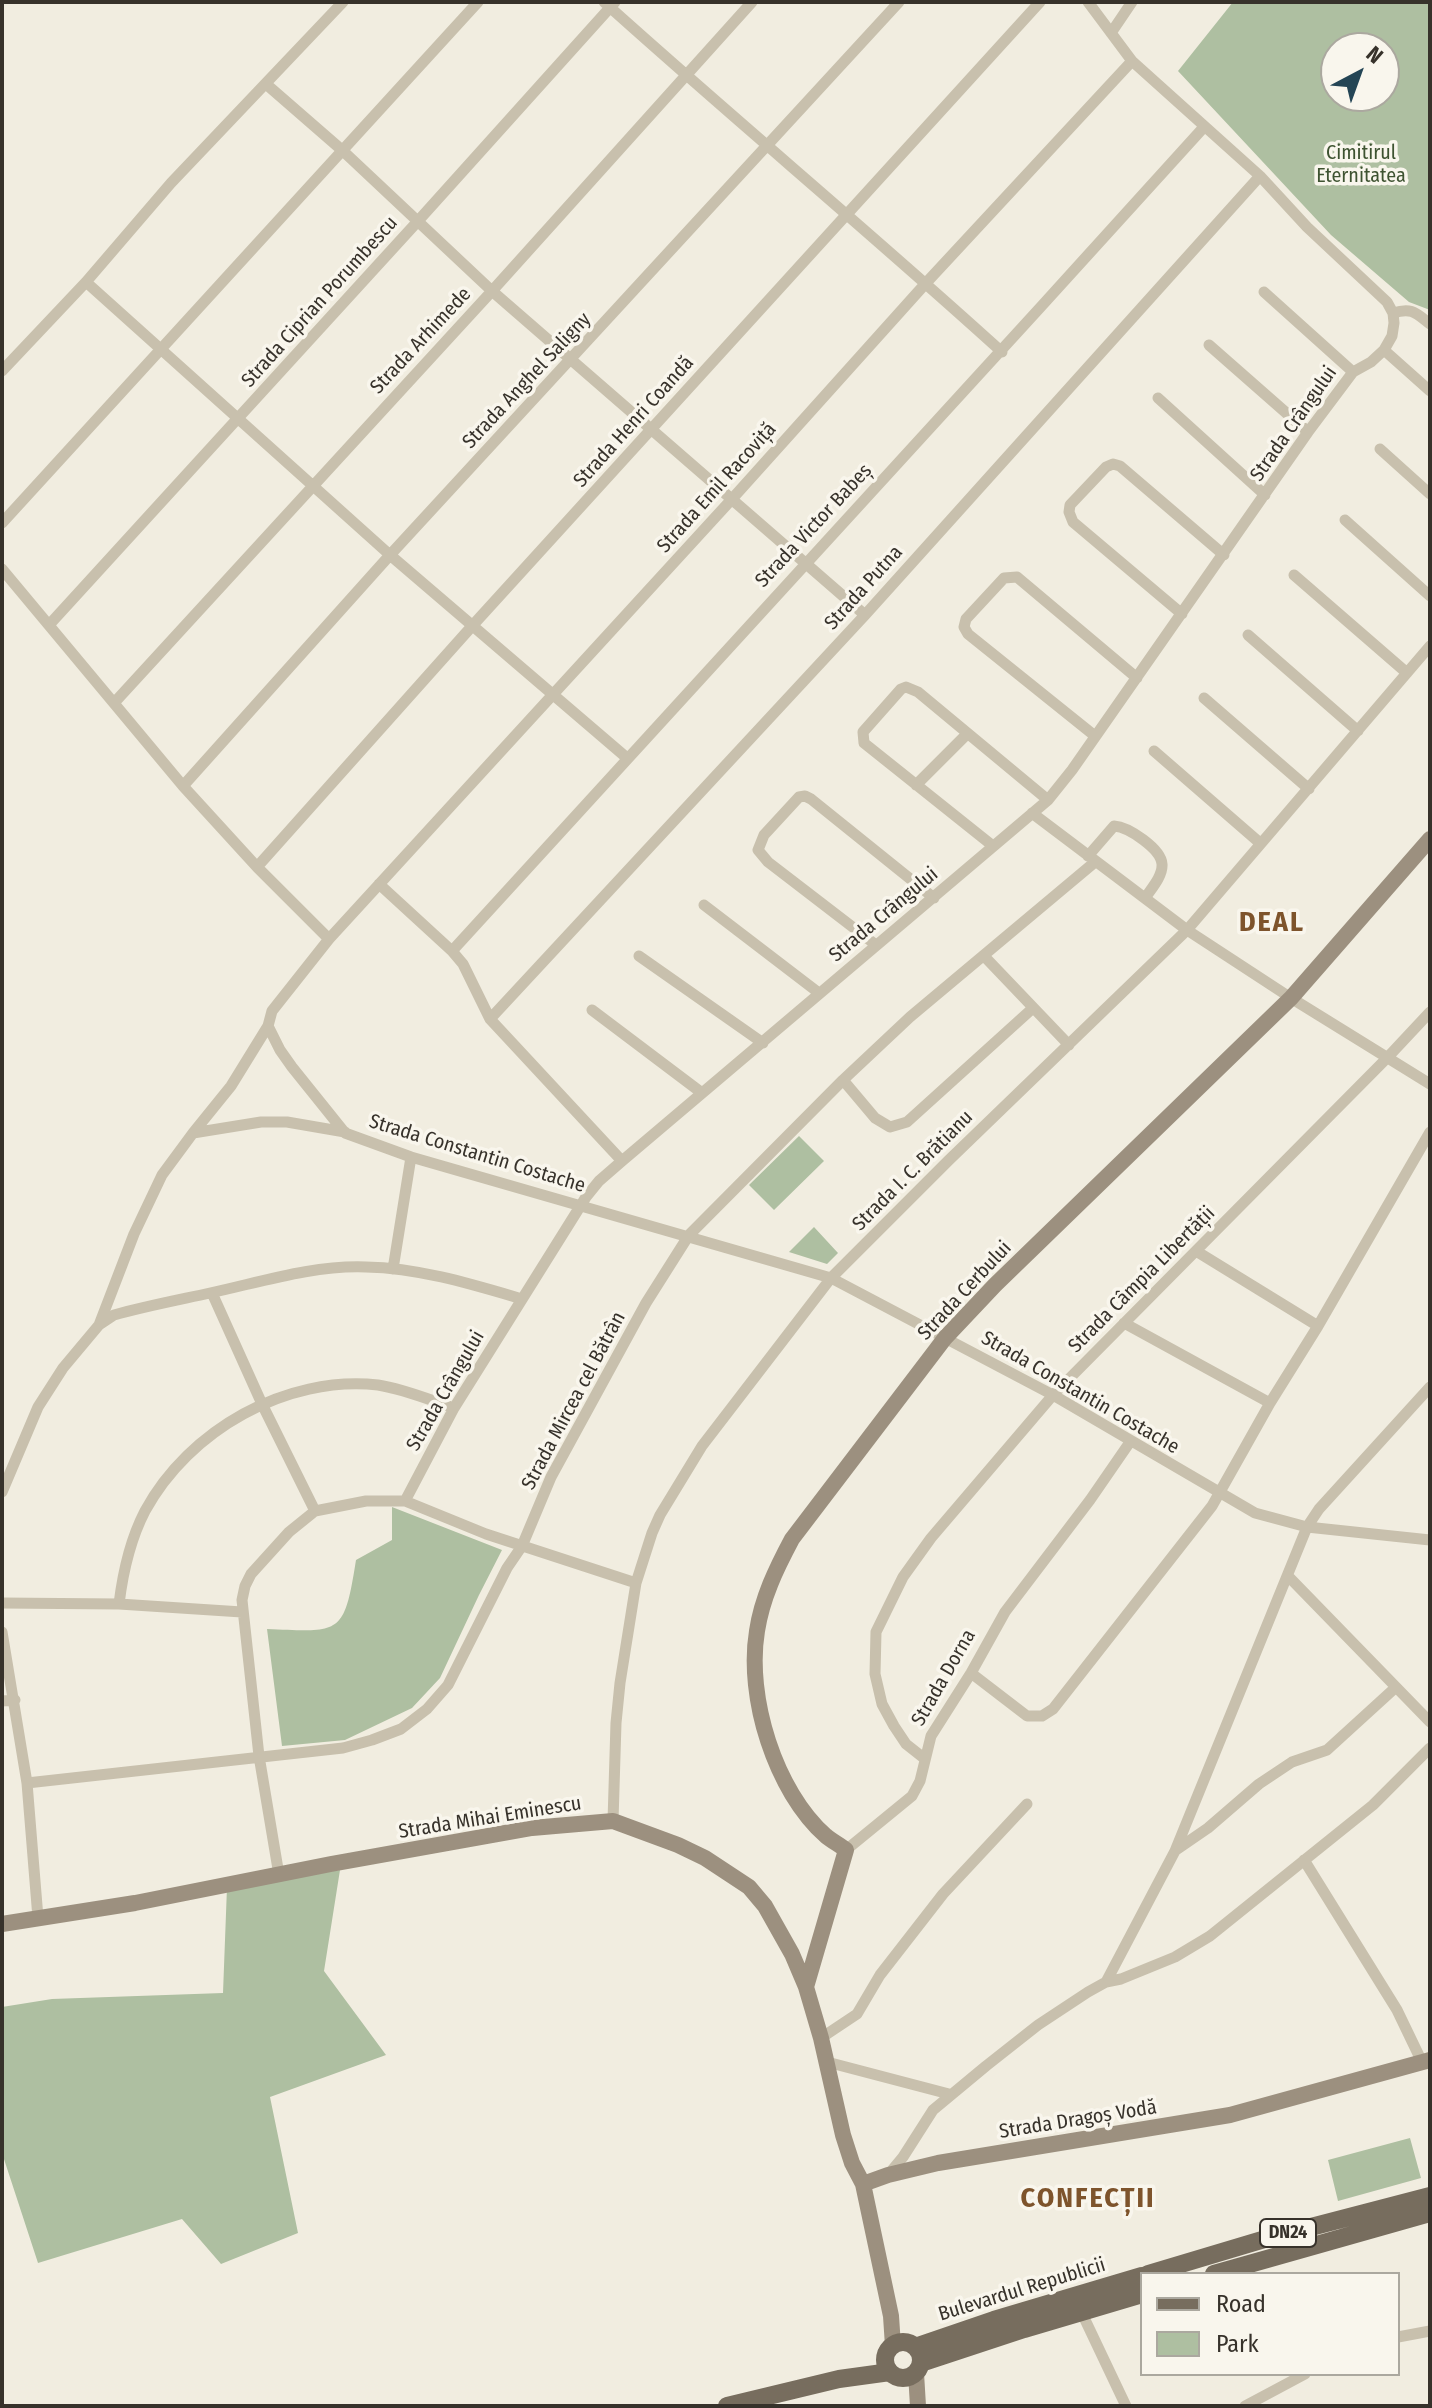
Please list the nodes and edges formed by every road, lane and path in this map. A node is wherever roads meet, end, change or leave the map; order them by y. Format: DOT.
graph roads {
  1 [pos="343,2"];
  2 [pos="478,2"];
  3 [pos="752,2"];
  4 [pos="899,2"];
  5 [pos="1040,2"];
  6 [pos="1088,2"];
  7 [pos="1132,2"];
  8 [pos="609,4"];
  9 [pos="1111,33"];
  10 [pos="1132,61"];
  11 [pos="686,76"];
  12 [pos="266,84"];
  13 [pos="1204,127"];
  14 [pos="767,145"];
  15 [pos="343,151"];
  16 [pos="1260,176"];
  17 [pos="847,213"];
  18 [pos="418,221"];
  19 [pos="86,282"];
  20 [pos="926,283"];
  21 [pos="492,291"];
  22 [pos="1264,292"];
  23 [pos="1393,313"];
  24 [pos="1430,324"];
  25 [pos="1209,345"];
  26 [pos="160,350"];
  27 [pos="1384,350"];
  28 [pos="1002,352"];
  29 [pos="572,358"];
  30 [pos="2,371"];
  31 [pos="1353,372"];
  32 [pos="1430,391"];
  33 [pos="1158,398"];
  34 [pos="238,418"];
  35 [pos="652,429"];
  36 [pos="1308,432"];
  37 [pos="1380,449"];
  38 [pos="313,485"];
  39 [pos="1430,494"];
  40 [pos="1265,495"];
  41 [pos="732,499"];
  42 [pos="1345,520"];
  43 [pos="2,523"];
  44 [pos="390,555"];
  45 [pos="1224,555"];
  46 [pos="805,562"];
  47 [pos="2,569"];
  48 [pos="1294,575"];
  49 [pos="1430,596"];
  50 [pos="1182,614"];
  51 [pos="865,615"];
  52 [pos="49,625"];
  53 [pos="473,625"];
  54 [pos="1248,635"];
  55 [pos="1430,646"];
  56 [pos="1407,673"];
  57 [pos="1137,678"];
  58 [pos="554,693"];
  59 [pos="1204,698"];
  60 [pos="114,703"];
  61 [pos="1358,731"];
  62 [pos="967,734"];
  63 [pos="1095,736"];
  64 [pos="1154,751"];
  65 [pos="627,758"];
  66 [pos="916,785"];
  67 [pos="183,786"];
  68 [pos="1309,789"];
  69 [pos="1048,800"];
  70 [pos="1032,813"];
  71 [pos="1430,839"];
  72 [pos="1260,843"];
  73 [pos="993,846"];
  74 [pos="1092,859"];
  75 [pos="257,867"];
  76 [pos="379,884"];
  77 [pos="934,898"];
  78 [pos="1145,898"];
  79 [pos="704,905"];
  80 [pos="1187,930"];
  81 [pos="329,939"];
  82 [pos="876,945"];
  83 [pos="452,951"];
  84 [pos="639,956"];
  85 [pos="984,956"];
  86 [pos="819,993"];
  87 [pos="1291,998"];
  88 [pos="1033,1008"];
  89 [pos="592,1010"];
  90 [pos="1430,1012"];
  91 [pos="490,1019"];
  92 [pos="268,1026"];
  93 [pos="763,1043"];
  94 [pos="1069,1045"];
  95 [pos="1387,1058"];
  96 [pos="843,1080"];
  97 [pos="1430,1084"];
  98 [pos="702,1093"];
  99 [pos="1430,1132"];
  100 [pos="193,1133"];
  101 [pos="345,1133"];
  102 [pos="411,1157"];
  103 [pos="622,1161"];
  104 [pos="582,1204"];
  105 [pos="689,1235"];
  106 [pos="1196,1251"];
  107 [pos="393,1269"];
  108 [pos="831,1278"];
  109 [pos="212,1293"];
  110 [pos="522,1299"];
  111 [pos="1124,1323"];
  112 [pos="99,1325"];
  113 [pos="1318,1326"];
  114 [pos="945,1338"];
  115 [pos="1430,1387"];
  116 [pos="1053,1395"];
  117 [pos="1270,1403"];
  118 [pos="262,1404"];
  119 [pos="454,1408"];
  120 [pos="1130,1442"];
  121 [pos="2,1492"];
  122 [pos="1219,1493"];
  123 [pos="405,1501"];
  124 [pos="315,1511"];
  125 [pos="1307,1527"];
  126 [pos="1430,1540"];
  127 [pos="522,1546"];
  128 [pos="1288,1576"];
  129 [pos="636,1583"];
  130 [pos="2,1603"];
  131 [pos="119,1604"];
  132 [pos="242,1612"];
  133 [pos="2,1632"];
  134 [pos="971,1673"];
  135 [pos="1395,1688"];
  136 [pos="8,1700"];
  137 [pos="1430,1722"];
  138 [pos="1430,1748"];
  139 [pos="259,1756"];
  140 [pos="925,1759"];
  141 [pos="27,1783"];
  142 [pos="1027,1804"];
  143 [pos="613,1821"];
  144 [pos="846,1850"];
  145 [pos="1175,1851"];
  146 [pos="1304,1860"];
  147 [pos="279,1875"];
  148 [pos="38,1918"];
  149 [pos="2,1924"];
  150 [pos="1106,1982"];
  151 [pos="806,1987"];
  152 [pos="821,2038"];
  153 [pos="1426,2061"];
  154 [pos="827,2062"];
  155 [pos="949,2094"];
  156 [pos="888,2175"];
  157 [pos="863,2184"];
  158 [pos="1430,2196"];
  159 [pos="1430,2213"];
  160 [pos="1155,2272"];
  161 [pos="1221,2272"];
  162 [pos="1140,2277"];
  163 [pos="1140,2294"];
  164 [pos="1078,2303"];
  165 [pos="1430,2331"];
  166 [pos="1400,2337"];
  167 [pos="903,2360"];
  168 [pos="1301,2376"];
  169 [pos="917,2404"];
  170 [pos="727,2406"];
  171 [pos="1126,2406"];
  172 [pos="1245,2406"];
  1 -- 12 [label="street"];
  2 -- 15 [label="street"];
  3 -- 11 [label="street, Strada Arhimede"];
  4 -- 14 [label="street, Strada Anghel Saligny"];
  5 -- 17 [label="street, Strada Henri Coandă"];
  6 -- 9 [label="street"];
  7 -- 9 [label="street"];
  8 -- 11 [label="street"];
  8 -- 18 [label="street, Strada Ciprian Porumbescu"];
  9 -- 10 [label="street"];
  10 -- 13 [label="street"];
  10 -- 20 [label="street, Strada Emil Racoviță"];
  11 -- 14 [label="street"];
  11 -- 21 [label="street, Strada Arhimede"];
  12 -- 15 [label="street"];
  12 -- 19 [label="street"];
  13 -- 16 [label="street"];
  13 -- 28 [label="street, Strada Victor Babeș"];
  14 -- 17 [label="street"];
  14 -- 29 [label="street, Strada Anghel Saligny"];
  15 -- 18 [label="street"];
  15 -- 26 [label="street"];
  16 -- 23 [label="street"];
  16 -- 51 [label="street, Strada Putna"];
  17 -- 20 [label="street"];
  17 -- 35 [label="street, Strada Henri Coandă"];
  18 -- 21 [label="street"];
  18 -- 34 [label="street, Strada Ciprian Porumbescu"];
  19 -- 26 [label="street"];
  19 -- 30 [label="street"];
  20 -- 28 [label="street"];
  20 -- 41 [label="street, Strada Emil Racoviță"];
  21 -- 29 [label="street"];
  21 -- 38 [label="street, Strada Arhimede"];
  22 -- 31 [label="street"];
  23 -- 24 [label="street"];
  23 -- 27 [label="street"];
  25 -- 36 [label="street"];
  26 -- 34 [label="street"];
  26 -- 43 [label="street"];
  27 -- 31 [label="street, Strada Crângului"];
  27 -- 32 [label="street"];
  28 -- 46 [label="street, Strada Victor Babeș"];
  29 -- 35 [label="street"];
  29 -- 44 [label="street, Strada Anghel Saligny"];
  31 -- 36 [label="street, Strada Crângului"];
  33 -- 40 [label="street"];
  34 -- 38 [label="street"];
  34 -- 52 [label="street, Strada Ciprian Porumbescu"];
  35 -- 41 [label="street"];
  35 -- 53 [label="street, Strada Henri Coandă"];
  36 -- 40 [label="street, Strada Crângului"];
  37 -- 39 [label="street"];
  38 -- 44 [label="street"];
  38 -- 60 [label="street, Strada Arhimede"];
  40 -- 45 [label="street, Strada Crângului"];
  41 -- 46 [label="street"];
  41 -- 58 [label="street, Strada Emil Racoviță"];
  42 -- 49 [label="street"];
  44 -- 53 [label="street"];
  44 -- 67 [label="street, Strada Anghel Saligny"];
  45 -- 50 [label="street, Strada Crângului"];
  45 -- 50 [label="street"];
  46 -- 51 [label="street"];
  46 -- 65 [label="street, Strada Victor Babeș"];
  47 -- 52 [label="street"];
  48 -- 56 [label="street"];
  50 -- 57 [label="street, Strada Crângului"];
  51 -- 91 [label="street, Strada Putna"];
  52 -- 60 [label="street"];
  53 -- 58 [label="street"];
  53 -- 75 [label="street, Strada Henri Coandă"];
  54 -- 61 [label="street"];
  55 -- 56 [label="street, Strada I. C. Brătianu"];
  56 -- 61 [label="street, Strada I. C. Brătianu"];
  57 -- 63 [label="street, Strada Crângului"];
  57 -- 63 [label="street"];
  58 -- 65 [label="street"];
  58 -- 76 [label="street, Strada Emil Racoviță"];
  59 -- 68 [label="street"];
  60 -- 67 [label="street"];
  61 -- 68 [label="street, Strada I. C. Brătianu"];
  62 -- 66 [label="street"];
  62 -- 66 [label="street"];
  62 -- 69 [label="street"];
  63 -- 69 [label="street, Strada Crângului"];
  64 -- 72 [label="street"];
  65 -- 83 [label="street, Strada Victor Babeș"];
  66 -- 73 [label="street"];
  67 -- 75 [label="street"];
  68 -- 72 [label="street, Strada I. C. Brătianu"];
  69 -- 70 [label="street, Strada Crângului"];
  70 -- 73 [label="street, Strada Crângului"];
  70 -- 74 [label="street"];
  71 -- 87 [label="main road, Strada Cerbului"];
  72 -- 80 [label="street, Strada I. C. Brătianu"];
  73 -- 77 [label="street, Strada Crângului"];
  74 -- 78 [label="street"];
  74 -- 78 [label="street, Strada Mircea cel Bătrân"];
  74 -- 85 [label="street, Strada Mircea cel Bătrân"];
  75 -- 81 [label="street"];
  76 -- 81 [label="street, Strada Emil Racoviță"];
  76 -- 83 [label="street"];
  77 -- 82 [label="street, Strada Crângului"];
  77 -- 82 [label="street"];
  78 -- 80 [label="street"];
  79 -- 86 [label="street"];
  80 -- 87 [label="street"];
  80 -- 94 [label="street, Strada I. C. Brătianu"];
  81 -- 92 [label="street"];
  82 -- 86 [label="street, Strada Crângului"];
  83 -- 91 [label="street"];
  84 -- 93 [label="street"];
  85 -- 88 [label="street"];
  85 -- 96 [label="street, Strada Mircea cel Bătrân"];
  86 -- 93 [label="street, Strada Crângului"];
  87 -- 95 [label="street"];
  87 -- 114 [label="main road, Strada Cerbului"];
  88 -- 94 [label="street"];
  88 -- 96 [label="street"];
  89 -- 98 [label="street"];
  90 -- 95 [label="street, Strada Câmpia Libertății"];
  91 -- 103 [label="street"];
  92 -- 100 [label="street"];
  92 -- 101 [label="street, Strada Constantin Costache"];
  93 -- 98 [label="street, Strada Crângului"];
  94 -- 108 [label="street, Strada I. C. Brătianu"];
  95 -- 97 [label="street"];
  95 -- 106 [label="street, Strada Câmpia Libertății"];
  96 -- 105 [label="street, Strada Mircea cel Bătrân"];
  98 -- 103 [label="street, Strada Crângului"];
  99 -- 113 [label="street"];
  100 -- 101 [label="street"];
  100 -- 112 [label="street"];
  101 -- 102 [label="street, Strada Constantin Costache"];
  102 -- 104 [label="street, Strada Constantin Costache"];
  102 -- 107 [label="street"];
  103 -- 104 [label="street, Strada Crângului"];
  104 -- 105 [label="street, Strada Constantin Costache"];
  104 -- 110 [label="street, Strada Crângului"];
  105 -- 108 [label="street, Strada Constantin Costache"];
  105 -- 127 [label="street, Strada Mircea cel Bătrân"];
  106 -- 111 [label="street, Strada Câmpia Libertății"];
  106 -- 113 [label="street"];
  107 -- 109 [label="street"];
  107 -- 110 [label="street"];
  108 -- 114 [label="street, Strada Constantin Costache"];
  108 -- 129 [label="street, Strada I. C. Brătianu"];
  109 -- 112 [label="street"];
  109 -- 118 [label="street"];
  110 -- 119 [label="street, Strada Crângului"];
  111 -- 116 [label="street, Strada Câmpia Libertății"];
  111 -- 117 [label="street"];
  112 -- 121 [label="street"];
  113 -- 117 [label="street"];
  114 -- 116 [label="street, Strada Constantin Costache"];
  114 -- 144 [label="main road, Strada Cerbului"];
  115 -- 125 [label="street"];
  116 -- 120 [label="street, Strada Constantin Costache"];
  116 -- 140 [label="street, Strada Câmpia Libertății"];
  117 -- 122 [label="street"];
  118 -- 119 [label="street"];
  118 -- 124 [label="street"];
  118 -- 131 [label="street"];
  119 -- 123 [label="street, Strada Crângului"];
  120 -- 122 [label="street, Strada Constantin Costache"];
  120 -- 134 [label="street, Strada Dorna"];
  122 -- 125 [label="street, Strada Constantin Costache"];
  122 -- 134 [label="street"];
  123 -- 124 [label="street"];
  123 -- 127 [label="street"];
  124 -- 132 [label="street"];
  125 -- 126 [label="street, Strada Constantin Costache"];
  125 -- 128 [label="street"];
  127 -- 129 [label="street"];
  127 -- 139 [label="street, Strada Mircea cel Bătrân"];
  128 -- 135 [label="street"];
  128 -- 145 [label="street"];
  129 -- 143 [label="street, Strada I. C. Brătianu"];
  130 -- 131 [label="street"];
  131 -- 132 [label="street"];
  132 -- 139 [label="street"];
  133 -- 136 [label="street"];
  134 -- 140 [label="street, Strada Dorna"];
  135 -- 137 [label="street"];
  135 -- 145 [label="street"];
  136 -- 141 [label="street"];
  138 -- 146 [label="street"];
  139 -- 141 [label="street, Strada Mircea cel Bătrân"];
  139 -- 147 [label="street"];
  140 -- 144 [label="street, Strada Dorna"];
  141 -- 148 [label="street"];
  142 -- 152 [label="street"];
  143 -- 147 [label="main road, Strada Mihai Eminescu"];
  143 -- 151 [label="main road, Strada Mihai Eminescu"];
  144 -- 151 [label="main road"];
  145 -- 150 [label="street"];
  146 -- 150 [label="street"];
  146 -- 153 [label="street"];
  147 -- 148 [label="main road, Strada Mihai Eminescu"];
  148 -- 149 [label="main road, Strada Mihai Eminescu"];
  150 -- 155 [label="street"];
  151 -- 152 [label="main road, Strada Mihai Eminescu"];
  152 -- 154 [label="main road, Strada Mihai Eminescu"];
  153 -- 156 [label="main road, Strada Dragoș Vodă"];
  154 -- 155 [label="street"];
  154 -- 157 [label="main road, Strada Mihai Eminescu"];
  155 -- 156 [label="street"];
  156 -- 157 [label="main road, Strada Dragoș Vodă"];
  157 -- 167 [label="main road"];
  158 -- 160 [label="main road, Bulevardul Republicii / DN24"];
  159 -- 161 [label="main road, DN24"];
  162 -- 164 [label="main road, Bulevardul Republicii / DN24"];
  163 -- 164 [label="main road, Bulevardul Republicii / DN24"];
  164 -- 167 [label="main road, Bulevardul Republicii / DN24"];
  164 -- 171 [label="street"];
  165 -- 166 [label="street"];
  167 -- 169 [label="main road"];
  167 -- 170 [label="main road, DN24"];
  168 -- 172 [label="street"];
}
